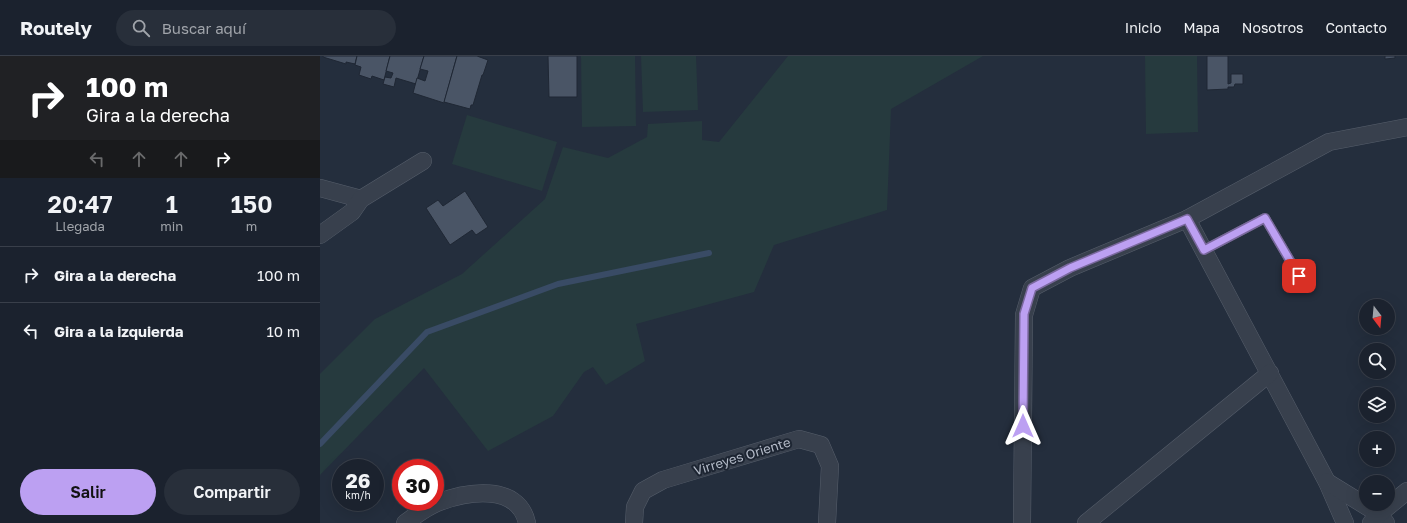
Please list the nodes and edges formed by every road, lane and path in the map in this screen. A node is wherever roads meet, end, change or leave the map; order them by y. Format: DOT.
graph roads {
  1 [pos="1407,127"];
  2 [pos="424,160"];
  3 [pos="320,188"];
  4 [pos="361,198"];
  5 [pos="1187,219"];
  6 [pos="320,235"];
  7 [pos="1204,250"];
  8 [pos="1299,276"];
  9 [pos="1270,373"];
  10 [pos="1327,482"];
  11 [pos="1407,491"];
  12 [pos="1378,520"];
  13 [pos="1023,522"];
  14 [pos="405,523"];
  15 [pos="527,523"];
  16 [pos="634,523"];
  17 [pos="827,523"];
  18 [pos="1086,523"];
  19 [pos="1345,523"];
  1 -- 5 [label="street"];
  2 -- 4 [label="street"];
  3 -- 4 [label="street"];
  4 -- 6 [label="street"];
  5 -- 7 [label="street"];
  5 -- 13 [label="street"];
  7 -- 8 [label="lane"];
  7 -- 9 [label="street"];
  9 -- 10 [label="street"];
  9 -- 18 [label="street"];
  10 -- 12 [label="street"];
  10 -- 19 [label="street"];
  11 -- 12 [label="street"];
  14 -- 15 [label="street"];
  16 -- 17 [label="street, Virreyes Oriente"];
}
